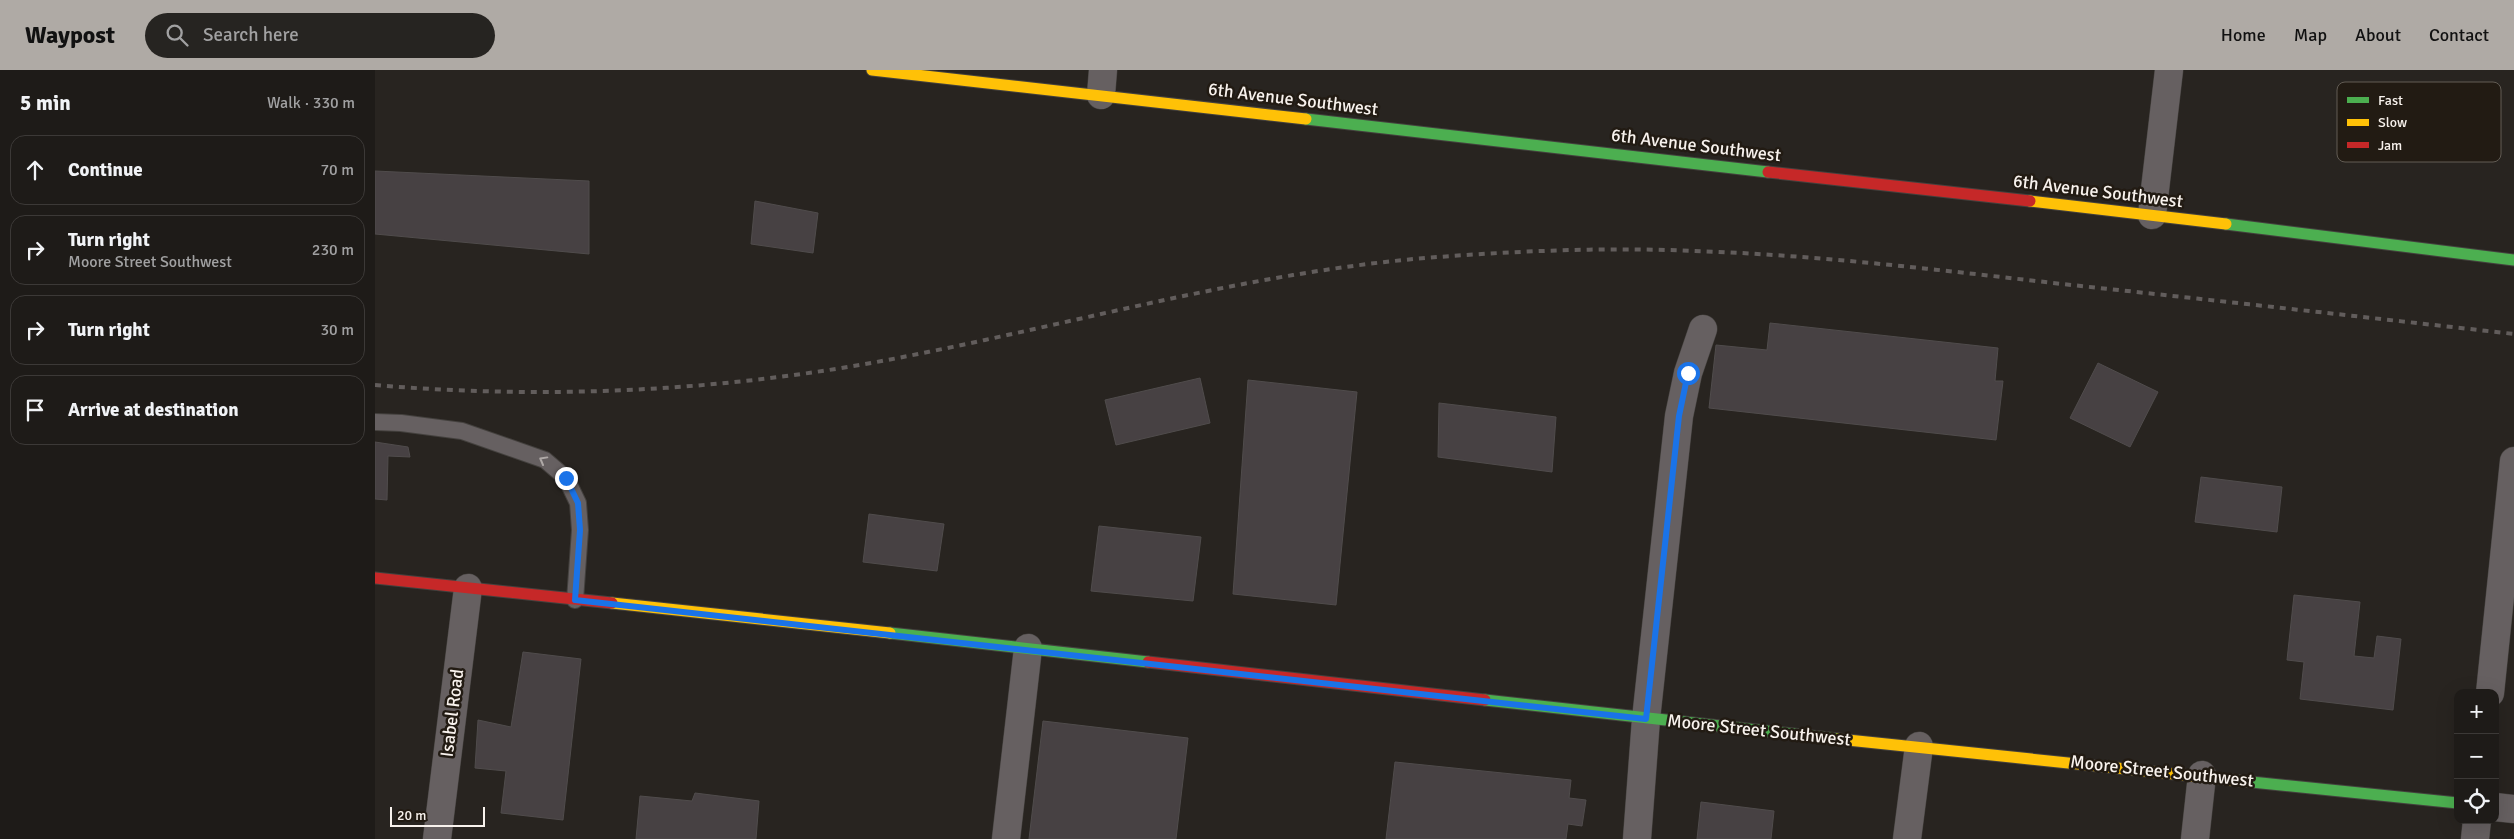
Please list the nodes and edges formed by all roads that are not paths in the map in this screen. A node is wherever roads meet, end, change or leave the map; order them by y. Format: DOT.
graph roads {
  1 [pos="872,70"];
  2 [pos="2169,70"];
  3 [pos="1102,82"];
  4 [pos="2152,215"];
  5 [pos="2514,260"];
  6 [pos="1703,329"];
  7 [pos="375,422"];
  8 [pos="2514,461"];
  9 [pos="375,578"];
  10 [pos="468,588"];
  11 [pos="575,600"];
  12 [pos="1028,648"];
  13 [pos="2490,689"];
  14 [pos="1646,719"];
  15 [pos="1919,746"];
  16 [pos="2202,775"];
  17 [pos="2454,803"];
  18 [pos="2499,807"];
  19 [pos="2514,809"];
  20 [pos="2477,824"];
  21 [pos="437,839"];
  22 [pos="1006,839"];
  23 [pos="1637,839"];
  24 [pos="1907,839"];
  25 [pos="2195,839"];
  26 [pos="2475,839"];
  1 -- 3 [label="street, 6th Avenue Southwest"];
  2 -- 4 [label="street"];
  3 -- 4 [label="street, 6th Avenue Southwest"];
  4 -- 5 [label="street, 6th Avenue Southwest"];
  6 -- 14 [label="street"];
  11 -- 7 [label="lane, one-way"];
  8 -- 13 [label="street"];
  9 -- 10 [label="street, Moore Street Southwest"];
  10 -- 11 [label="street, Moore Street Southwest"];
  10 -- 21 [label="street, Isabel Road"];
  11 -- 12 [label="street, Moore Street Southwest"];
  12 -- 14 [label="street, Moore Street Southwest"];
  12 -- 22 [label="street"];
  14 -- 15 [label="street, Moore Street Southwest"];
  14 -- 23 [label="street"];
  15 -- 16 [label="street, Moore Street Southwest"];
  15 -- 24 [label="street"];
  16 -- 17 [label="street, Moore Street Southwest"];
  16 -- 25 [label="street"];
  18 -- 19 [label="street"];
  20 -- 26 [label="street"];
}
